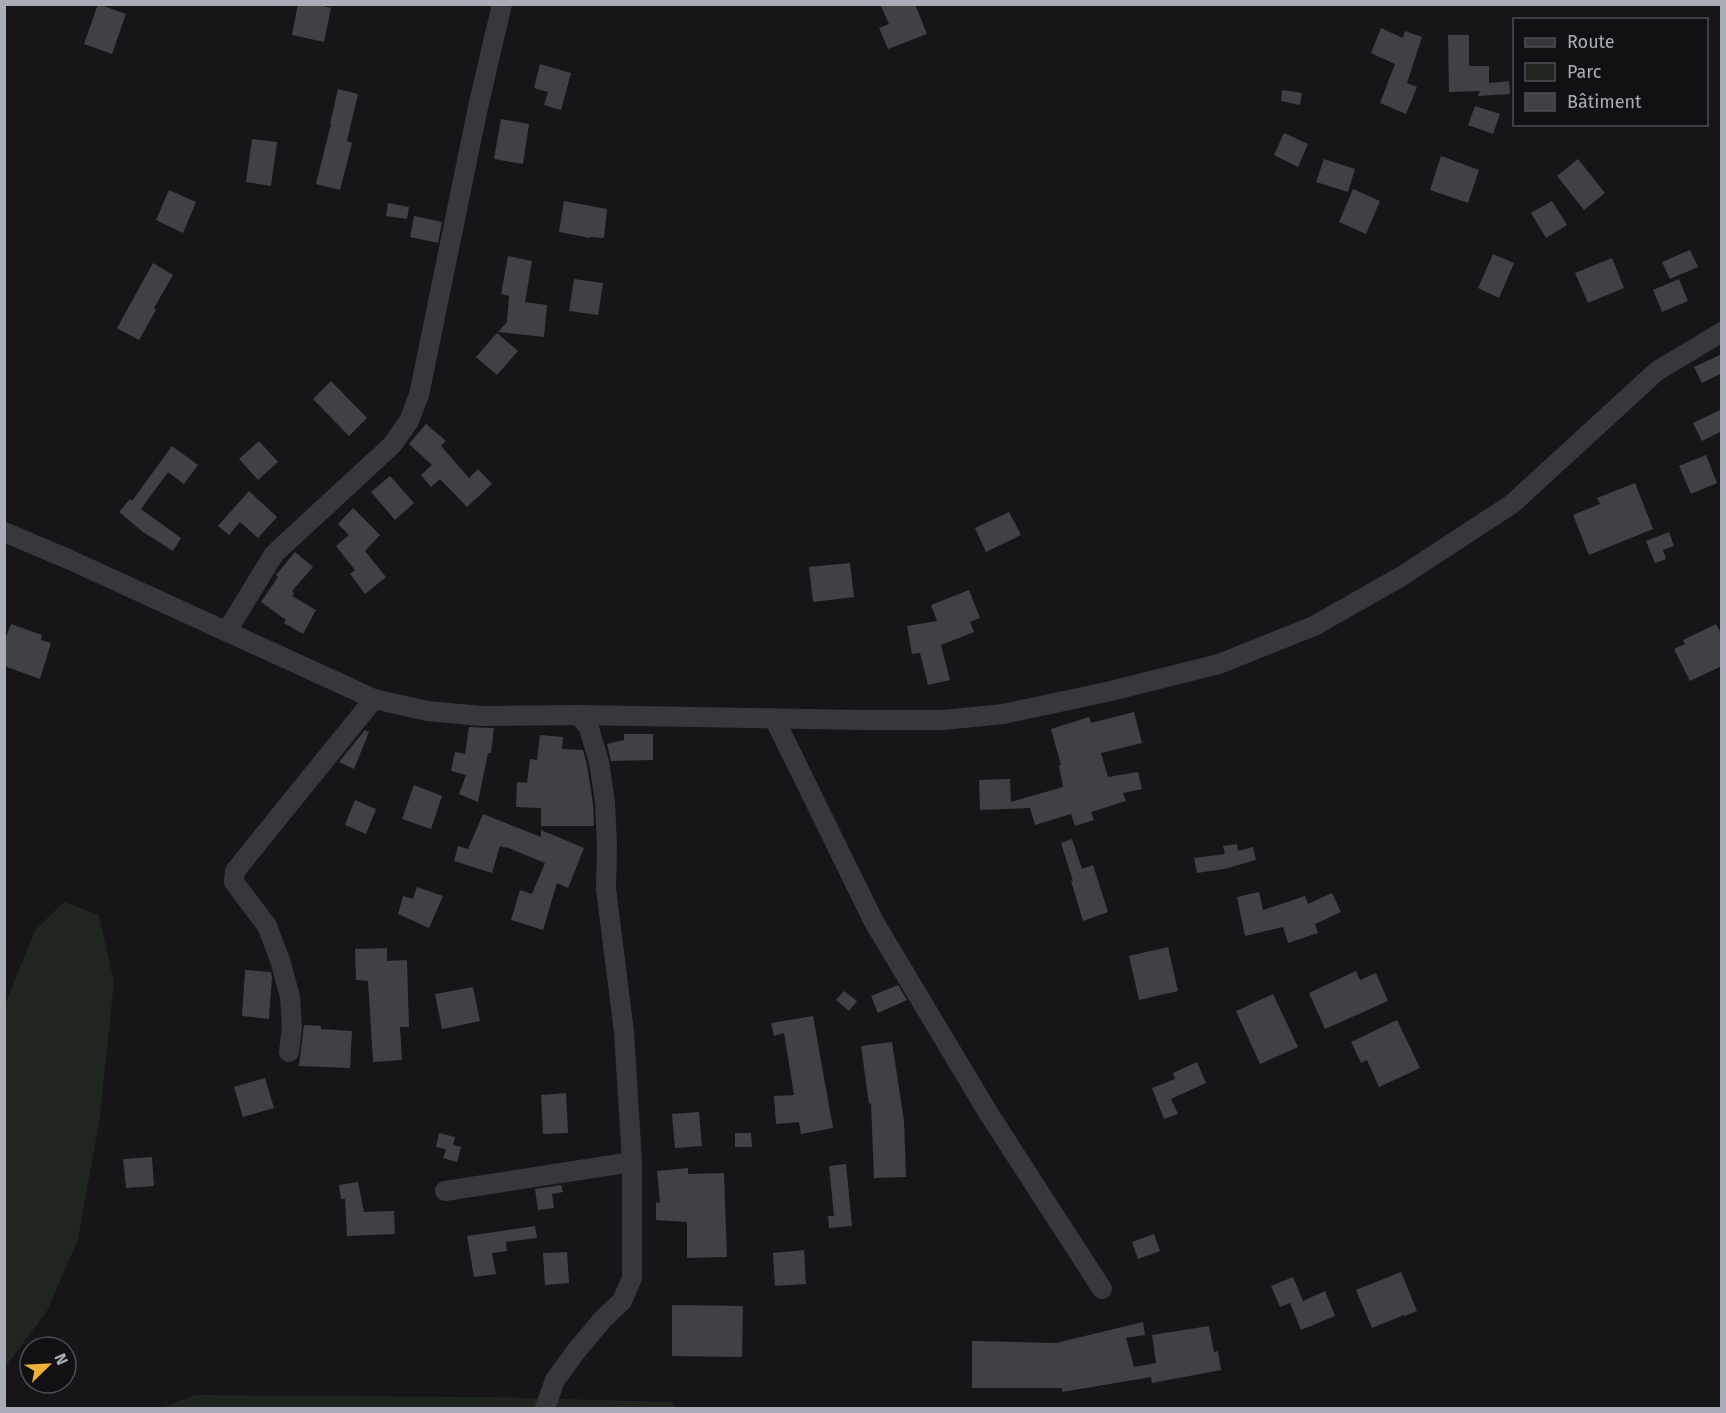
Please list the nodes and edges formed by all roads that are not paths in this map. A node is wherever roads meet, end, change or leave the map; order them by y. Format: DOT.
graph roads {
  1 [pos="502,4"];
  2 [pos="1722,332"];
  3 [pos="4,532"];
  4 [pos="227,632"];
  5 [pos="374,699"];
  6 [pos="579,715"];
  7 [pos="774,718"];
  8 [pos="289,1052"];
  9 [pos="632,1162"];
  10 [pos="445,1191"];
  11 [pos="1102,1289"];
  12 [pos="545,1408"];
  1 -- 4 [label="street"];
  2 -- 7 [label="street"];
  3 -- 4 [label="street"];
  4 -- 5 [label="street"];
  5 -- 6 [label="street"];
  5 -- 8 [label="street"];
  6 -- 7 [label="street"];
  6 -- 9 [label="street"];
  7 -- 11 [label="street"];
  9 -- 10 [label="street"];
  9 -- 12 [label="street"];
}
